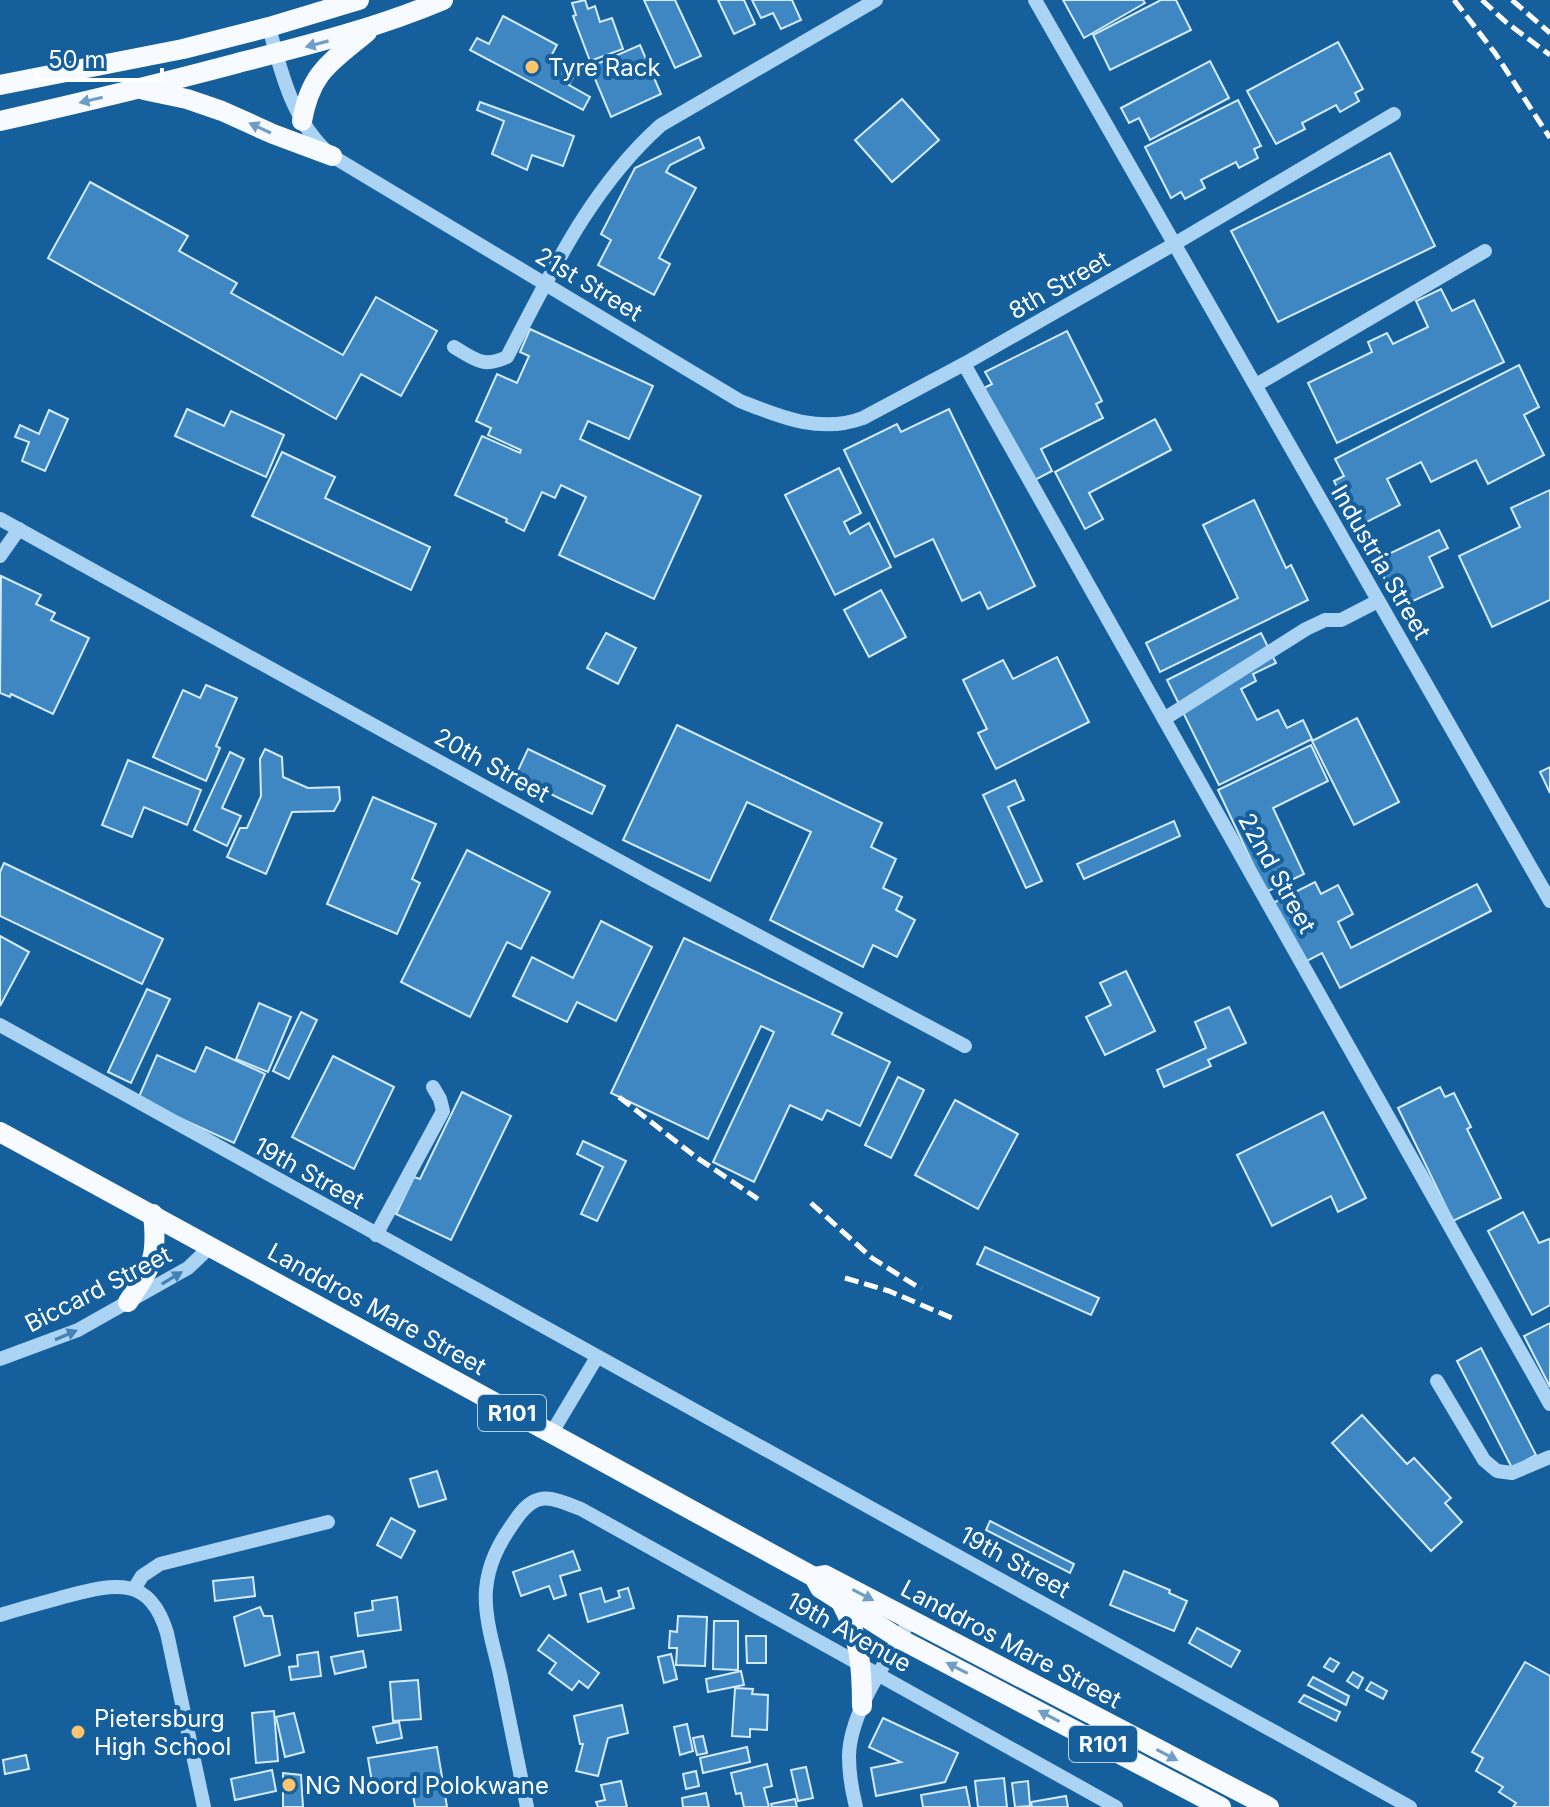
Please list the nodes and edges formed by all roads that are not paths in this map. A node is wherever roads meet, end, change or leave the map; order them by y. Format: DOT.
graph roads {
  1 [pos="359,0"];
  2 [pos="443,0"];
  3 [pos="876,0"];
  4 [pos="1035,0"];
  5 [pos="269,27"];
  6 [pos="373,27"];
  7 [pos="276,54"];
  8 [pos="0,85"];
  9 [pos="139,89"];
  10 [pos="1394,114"];
  11 [pos="0,121"];
  12 [pos="302,121"];
  13 [pos="332,156"];
  14 [pos="1176,243"];
  15 [pos="1485,251"];
  16 [pos="546,284"];
  17 [pos="454,347"];
  18 [pos="964,364"];
  19 [pos="1256,385"];
  20 [pos="0,519"];
  21 [pos="19,529"];
  22 [pos="0,556"];
  23 [pos="1378,601"];
  24 [pos="1164,719"];
  25 [pos="1550,901"];
  26 [pos="0,1025"];
  27 [pos="965,1046"];
  28 [pos="433,1087"];
  29 [pos="0,1132"];
  30 [pos="153,1214"];
  31 [pos="376,1235"];
  32 [pos="210,1247"];
  33 [pos="128,1302"];
  34 [pos="597,1357"];
  35 [pos="0,1359"];
  36 [pos="1437,1381"];
  37 [pos="1550,1404"];
  38 [pos="551,1434"];
  39 [pos="1550,1457"];
  40 [pos="328,1522"];
  41 [pos="814,1577"];
  42 [pos="134,1589"];
  43 [pos="841,1601"];
  44 [pos="0,1615"];
  45 [pos="910,1620"];
  46 [pos="900,1639"];
  47 [pos="871,1670"];
  48 [pos="862,1706"];
  49 [pos="204,1807"];
  50 [pos="527,1807"];
  51 [pos="856,1807"];
  52 [pos="1116,1807"];
  53 [pos="1221,1807"];
  54 [pos="1269,1807"];
  55 [pos="1410,1807"];
  1 -- 5 [label="main road"];
  2 -- 6 [label="main road"];
  3 -- 16 [label="street"];
  4 -- 14 [label="street, Industria Street"];
  5 -- 7 [label="street, 21st Street"];
  5 -- 8 [label="main road"];
  6 -- 7 [label="main road, one-way"];
  6 -- 12 [label="main road"];
  7 -- 9 [label="main road"];
  7 -- 12 [label="street, 21st Street"];
  9 -- 11 [label="main road, one-way"];
  13 -- 9 [label="main road, one-way"];
  10 -- 14 [label="street, 8th Street"];
  12 -- 13 [label="street, 21st Street"];
  13 -- 16 [label="street, 21st Street"];
  14 -- 18 [label="street, 8th Street"];
  14 -- 19 [label="street, Industria Street"];
  15 -- 19 [label="street"];
  16 -- 17 [label="street"];
  16 -- 18 [label="street, 21st Street"];
  18 -- 24 [label="street, 22nd Street"];
  19 -- 23 [label="street, Industria Street"];
  20 -- 21 [label="street, 20th Street"];
  21 -- 22 [label="street"];
  21 -- 27 [label="street, 20th Street"];
  23 -- 24 [label="street"];
  23 -- 25 [label="street, Industria Street"];
  24 -- 37 [label="street, 22nd Street"];
  26 -- 31 [label="street, 19th Street"];
  28 -- 31 [label="street"];
  29 -- 30 [label="main road, Landdros Mare Street / R101"];
  30 -- 32 [label="main road, Landdros Mare Street / R101"];
  30 -- 33 [label="main road"];
  31 -- 34 [label="street, 19th Street"];
  33 -- 32 [label="street, Biccard Street, one-way"];
  32 -- 38 [label="main road, Landdros Mare Street / R101"];
  35 -- 33 [label="street, Biccard Street, one-way"];
  34 -- 38 [label="street"];
  34 -- 55 [label="street, 19th Street"];
  36 -- 39 [label="street"];
  38 -- 41 [label="main road, Landdros Mare Street / R101"];
  40 -- 42 [label="street"];
  41 -- 43 [label="main road, Landdros Mare Street / R101"];
  41 -- 45 [label="main road, Landdros Mare Street / R101, one-way"];
  42 -- 44 [label="street"];
  42 -- 49 [label="street"];
  43 -- 46 [label="main road, Landdros Mare Street / R101"];
  43 -- 47 [label="main road"];
  45 -- 46 [label="street"];
  45 -- 54 [label="main road, Landdros Mare Street / R101, one-way"];
  46 -- 47 [label="street"];
  53 -- 46 [label="main road, Landdros Mare Street / R101, one-way"];
  47 -- 48 [label="main road"];
  47 -- 50 [label="street, 19th Avenue"];
  47 -- 52 [label="street, 19th Avenue"];
  48 -- 51 [label="street"];
}
